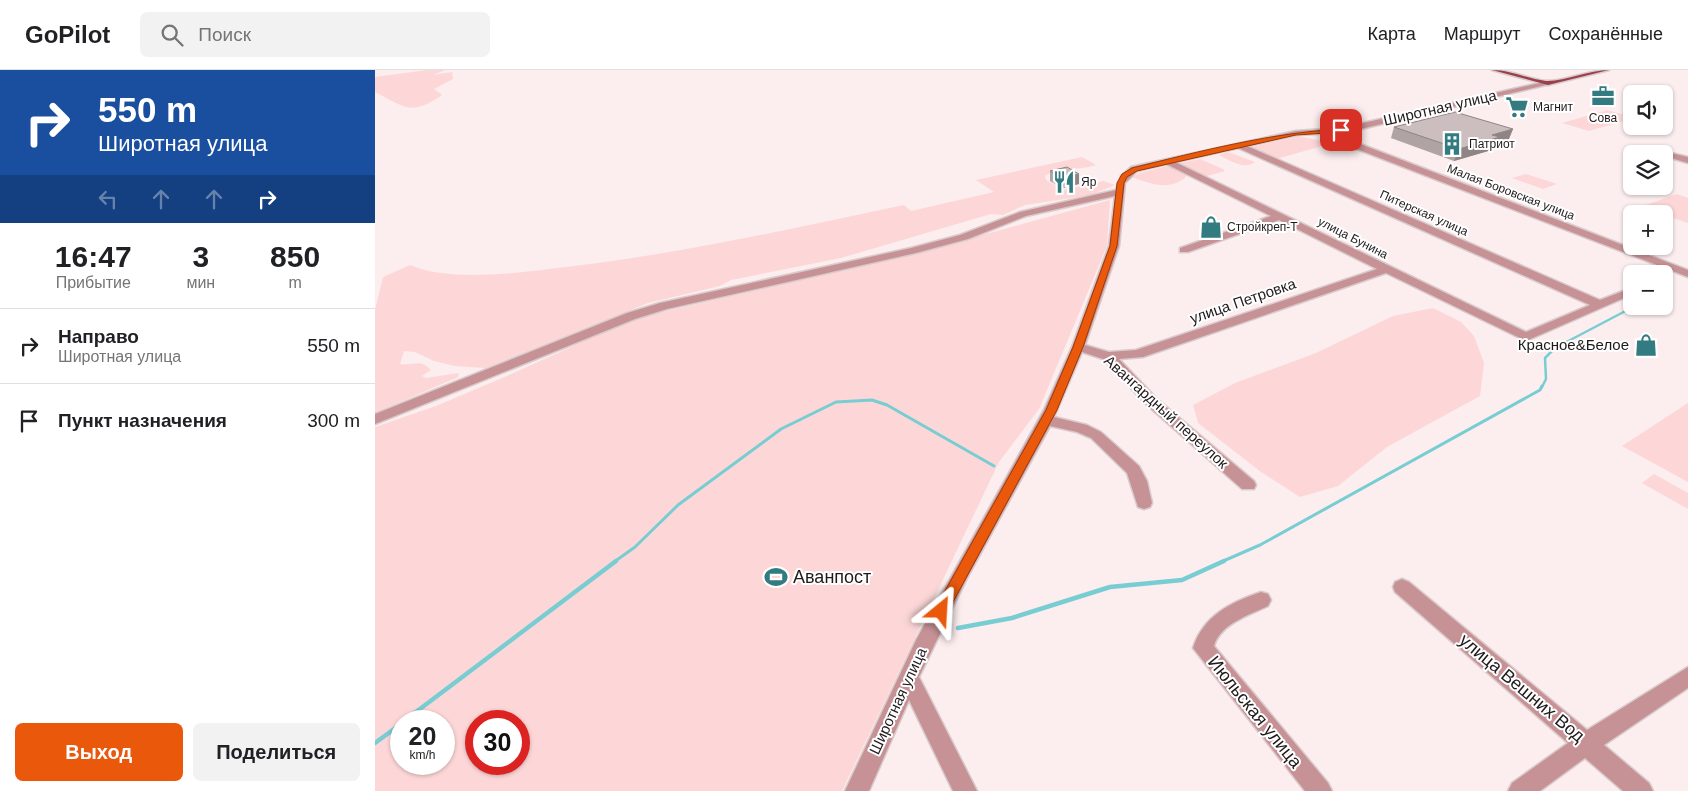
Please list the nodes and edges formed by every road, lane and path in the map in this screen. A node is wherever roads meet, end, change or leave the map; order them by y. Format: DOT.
graph roads {
  1 [pos="1495,70"];
  2 [pos="1586,70"];
  3 [pos="1606,70"];
  4 [pos="1538,83"];
  5 [pos="1548,83"];
  6 [pos="1339,134"];
  7 [pos="1238,145"];
  8 [pos="1673,156"];
  9 [pos="1688,160"];
  10 [pos="1168,162"];
  11 [pos="1119,192"];
  12 [pos="1282,216"];
  13 [pos="1184,250"];
  14 [pos="1387,269"];
  15 [pos="1688,274"];
  16 [pos="1623,295"];
  17 [pos="1601,305"];
  18 [pos="1078,347"];
  19 [pos="1108,356"];
  20 [pos="375,419"];
  21 [pos="1046,420"];
  22 [pos="1248,486"];
  23 [pos="1144,503"];
  24 [pos="1402,587"];
  25 [pos="1261,600"];
  26 [pos="1688,676"];
  27 [pos="909,678"];
  28 [pos="1587,743"];
  29 [pos="857,791"];
  30 [pos="965,791"];
  31 [pos="1319,791"];
  32 [pos="1520,791"];
  33 [pos="1641,791"];
  1 -- 4 [label="main road"];
  2 -- 4 [label="main road, Широтная улица"];
  3 -- 5 [label="main road, Широтная улица"];
  4 -- 5 [label="street, Широтная улица"];
  4 -- 6 [label="street, Широтная улица"];
  6 -- 7 [label="street, Широтная улица"];
  6 -- 15 [label="street, Малая Боровская улица"];
  7 -- 10 [label="street, Широтная улица"];
  7 -- 17 [label="street, Питерская улица"];
  8 -- 9 [label="street"];
  10 -- 11 [label="street, Широтная улица"];
  10 -- 12 [label="street, улица Бунина"];
  11 -- 18 [label="street, Широтная улица"];
  11 -- 20 [label="street"];
  12 -- 13 [label="street"];
  12 -- 14 [label="street, улица Бунина"];
  14 -- 17 [label="street, улица Бунина"];
  14 -- 19 [label="street, улица Петровка"];
  16 -- 17 [label="street"];
  18 -- 19 [label="street, Авангардный переулок"];
  18 -- 21 [label="street, Широтная улица"];
  19 -- 22 [label="street, Авангардный переулок"];
  21 -- 23 [label="street"];
  21 -- 27 [label="street, Широтная улица"];
  24 -- 28 [label="street, улица Вешних Вод"];
  25 -- 31 [label="street, Июльская улица"];
  26 -- 28 [label="street"];
  27 -- 29 [label="street, Широтная улица"];
  27 -- 30 [label="street"];
  28 -- 32 [label="street"];
  28 -- 33 [label="street, улица Вешних Вод"];
}
